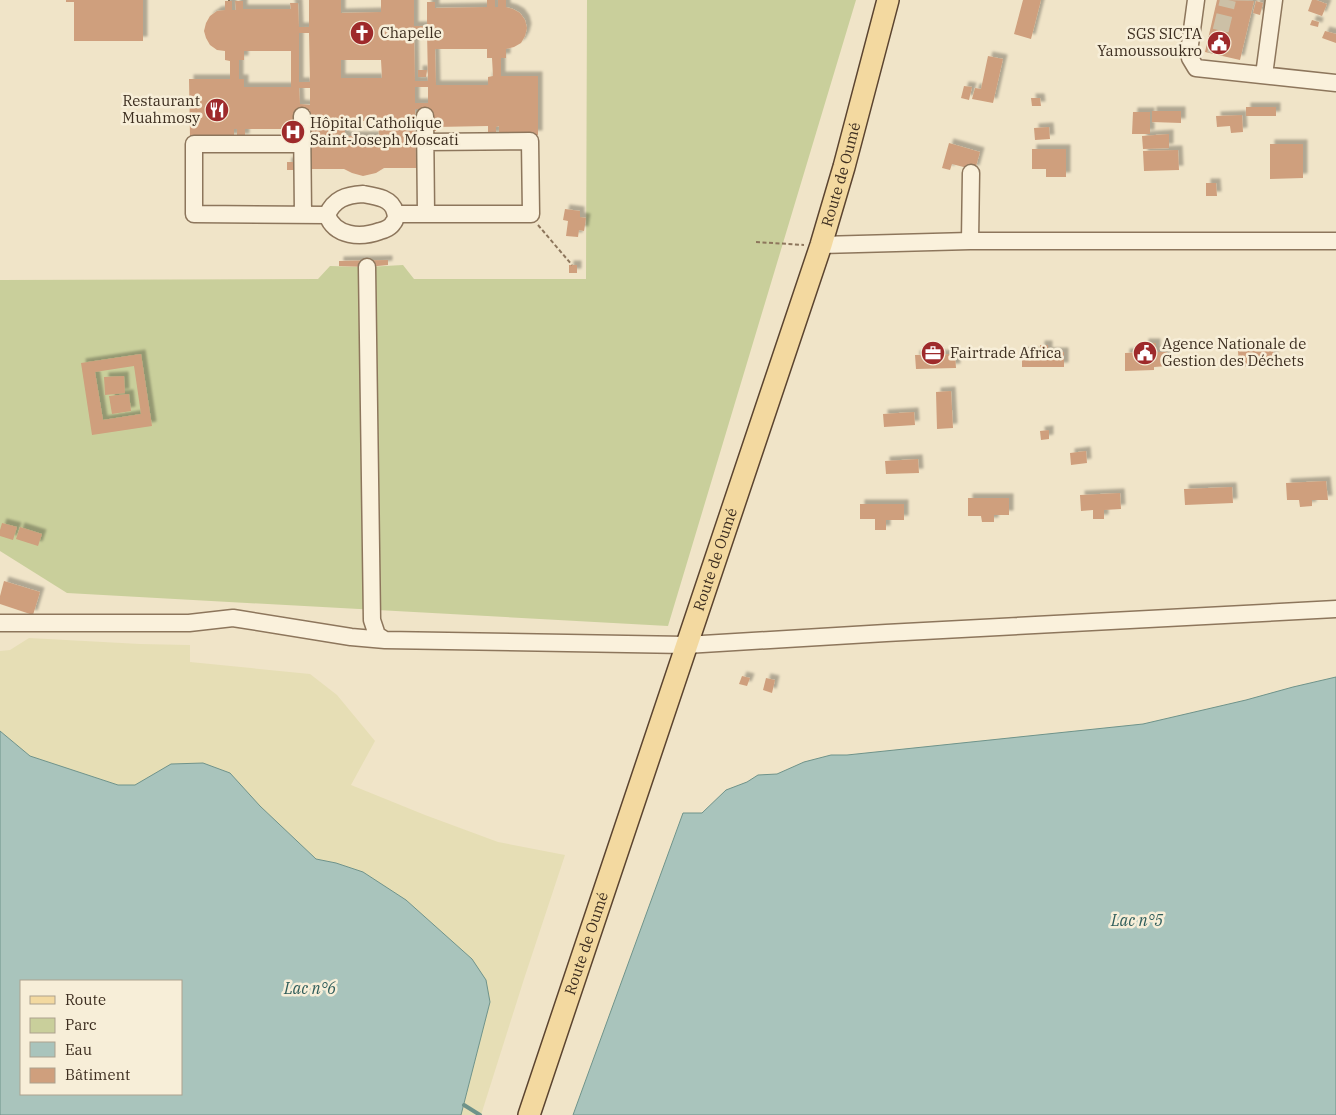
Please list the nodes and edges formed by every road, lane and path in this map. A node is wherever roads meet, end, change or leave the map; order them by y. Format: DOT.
graph roads {
  1 [pos="888,0"];
  2 [pos="1196,0"];
  3 [pos="1274,0"];
  4 [pos="1264,75"];
  5 [pos="1336,83"];
  6 [pos="302,116"];
  7 [pos="425,116"];
  8 [pos="426,142"];
  9 [pos="302,144"];
  10 [pos="971,173"];
  11 [pos="396,214"];
  12 [pos="426,214"];
  13 [pos="528,214"];
  14 [pos="303,215"];
  15 [pos="327,215"];
  16 [pos="970,241"];
  17 [pos="1336,241"];
  18 [pos="756,242"];
  19 [pos="821,245"];
  20 [pos="572,265"];
  21 [pos="367,267"];
  22 [pos="1336,609"];
  23 [pos="0,623"];
  24 [pos="385,640"];
  25 [pos="686,645"];
  26 [pos="529,1115"];
  1 -- 19 [label="main road, Route de Oumé"];
  2 -- 4 [label="street"];
  3 -- 4 [label="street"];
  4 -- 5 [label="street"];
  6 -- 9 [label="street"];
  7 -- 8 [label="street"];
  8 -- 12 [label="street"];
  8 -- 13 [label="street"];
  9 -- 14 [label="street"];
  9 -- 14 [label="street"];
  10 -- 16 [label="street"];
  11 -- 12 [label="street"];
  11 -- 15 [label="street"];
  11 -- 15 [label="street"];
  12 -- 13 [label="street"];
  13 -- 20 [label="path"];
  14 -- 15 [label="street"];
  16 -- 17 [label="street"];
  16 -- 19 [label="street"];
  18 -- 19 [label="path"];
  19 -- 25 [label="main road, Route de Oumé"];
  21 -- 24 [label="street"];
  22 -- 25 [label="street"];
  23 -- 24 [label="street"];
  24 -- 25 [label="street"];
  25 -- 26 [label="main road, Route de Oumé"];
}
